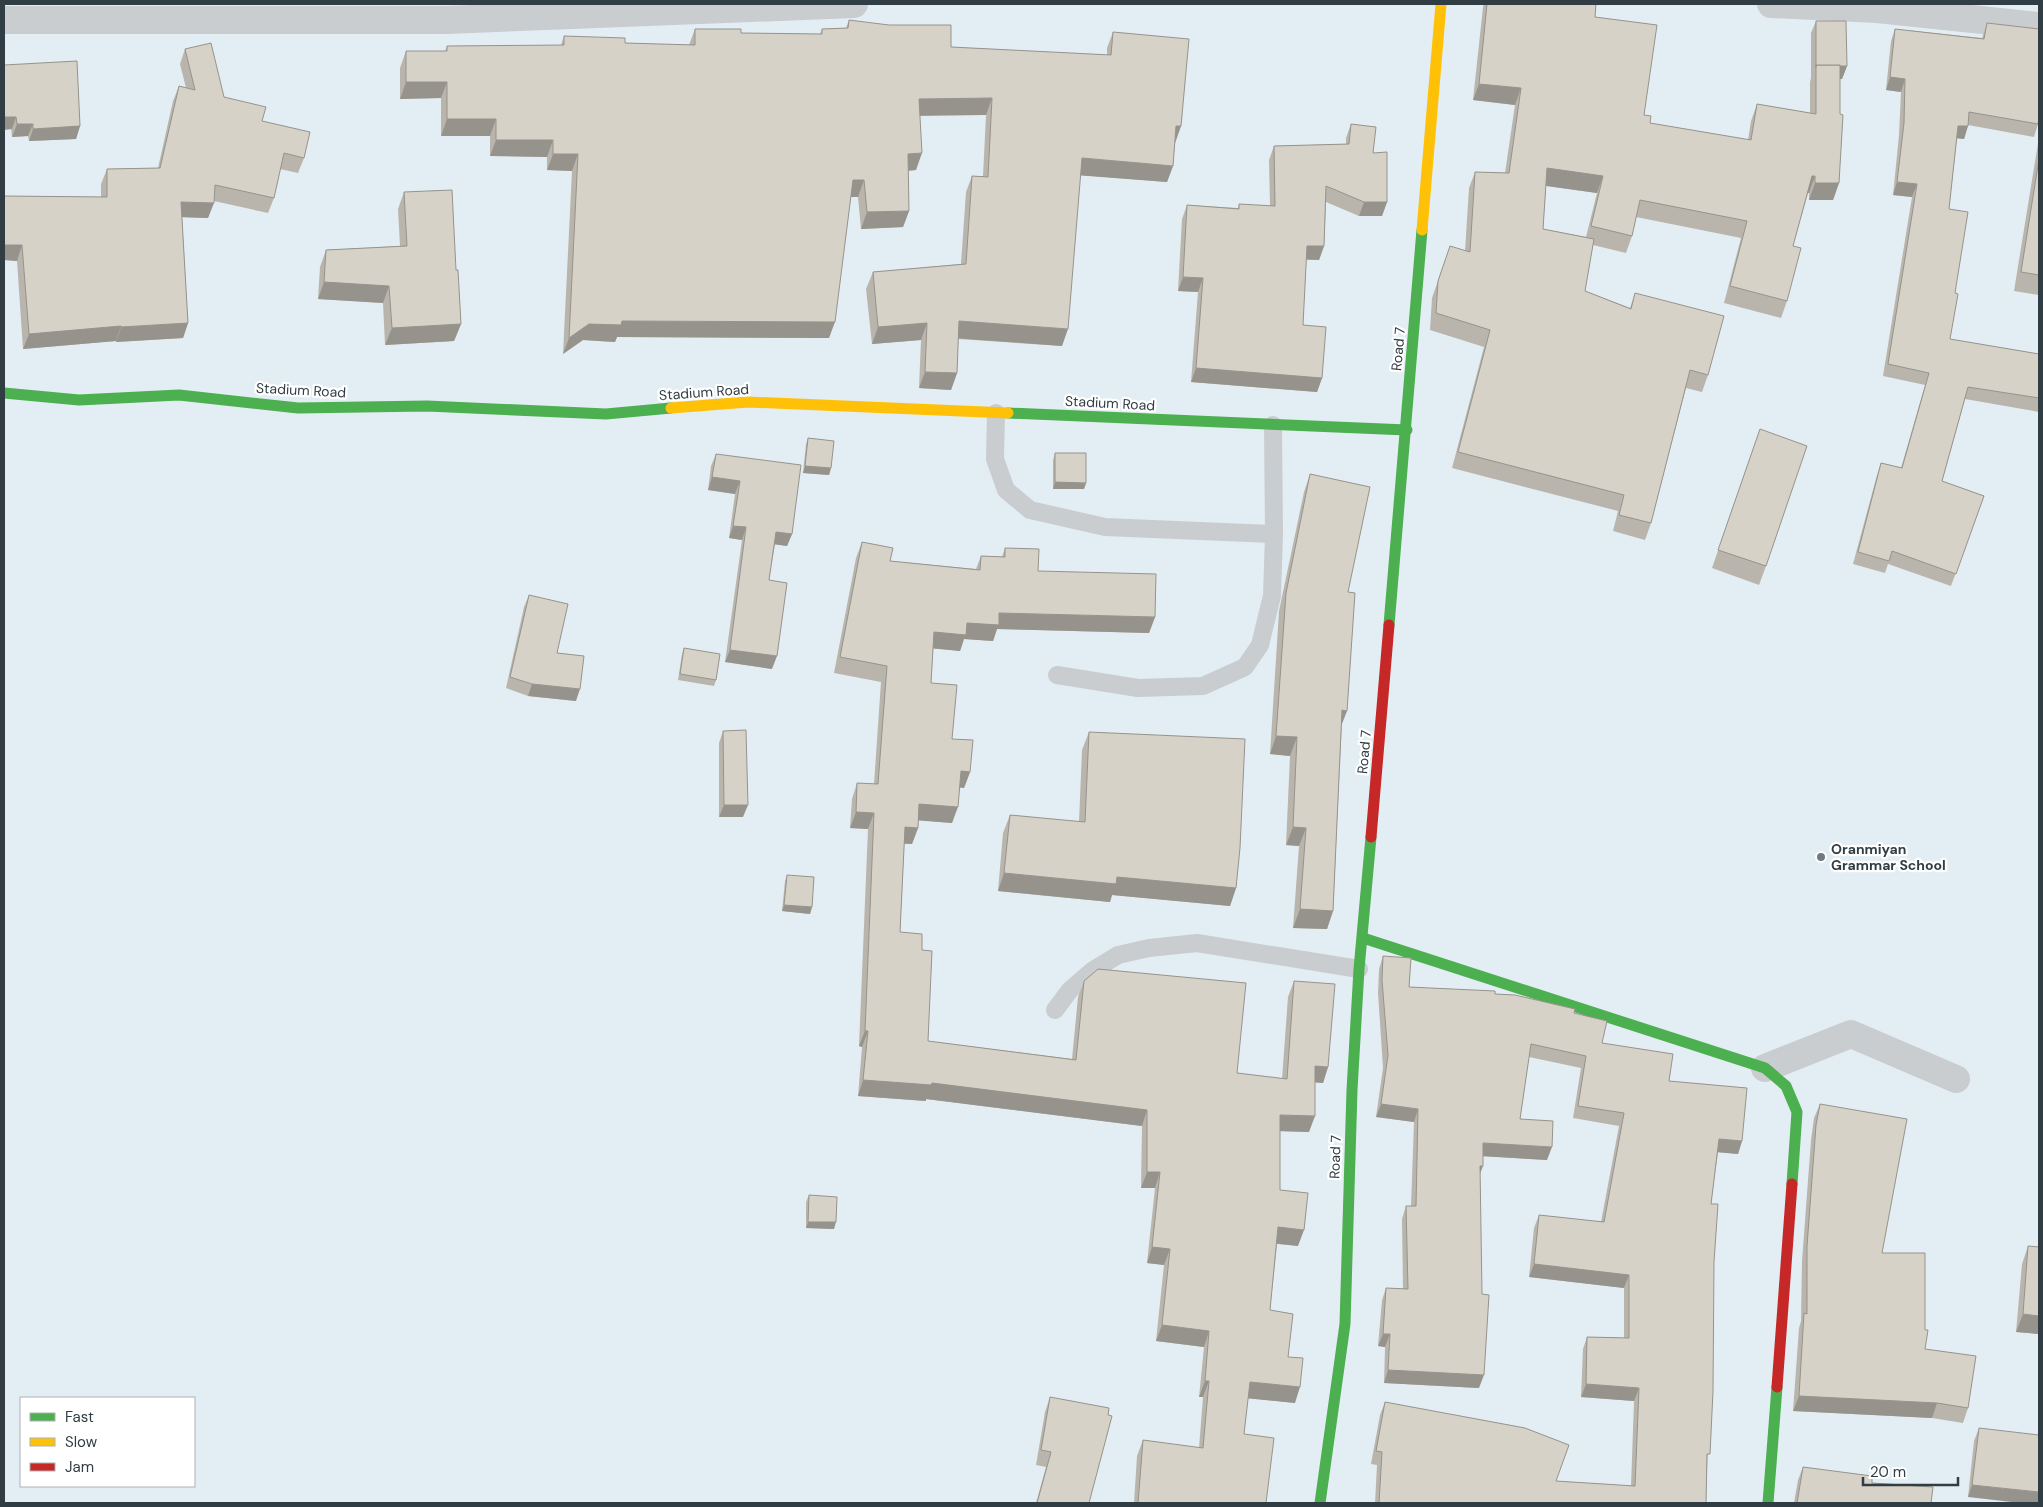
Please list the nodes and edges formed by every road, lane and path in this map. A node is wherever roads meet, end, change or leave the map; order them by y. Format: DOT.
graph roads {
  1 [pos="854,4"];
  2 [pos="1441,4"];
  3 [pos="1771,4"];
  4 [pos="4,20"];
  5 [pos="2039,26"];
  6 [pos="4,393"];
  7 [pos="996,413"];
  8 [pos="1273,425"];
  9 [pos="1407,430"];
  10 [pos="1274,534"];
  11 [pos="1057,674"];
  12 [pos="1363,938"];
  13 [pos="1359,969"];
  14 [pos="1054,1010"];
  15 [pos="1765,1068"];
  16 [pos="1956,1079"];
  17 [pos="1320,1503"];
  18 [pos="1768,1503"];
  1 -- 4 [label="street"];
  2 -- 9 [label="street, Road 7"];
  3 -- 5 [label="street"];
  6 -- 7 [label="street, Stadium Road"];
  7 -- 8 [label="street, Stadium Road"];
  7 -- 10 [label="lane"];
  8 -- 9 [label="street, Stadium Road"];
  8 -- 10 [label="lane"];
  9 -- 12 [label="street, Road 7"];
  10 -- 11 [label="lane"];
  12 -- 13 [label="street, Road 7"];
  12 -- 15 [label="street"];
  13 -- 14 [label="lane"];
  13 -- 17 [label="street, Road 7"];
  15 -- 16 [label="street"];
  15 -- 18 [label="street"];
}
